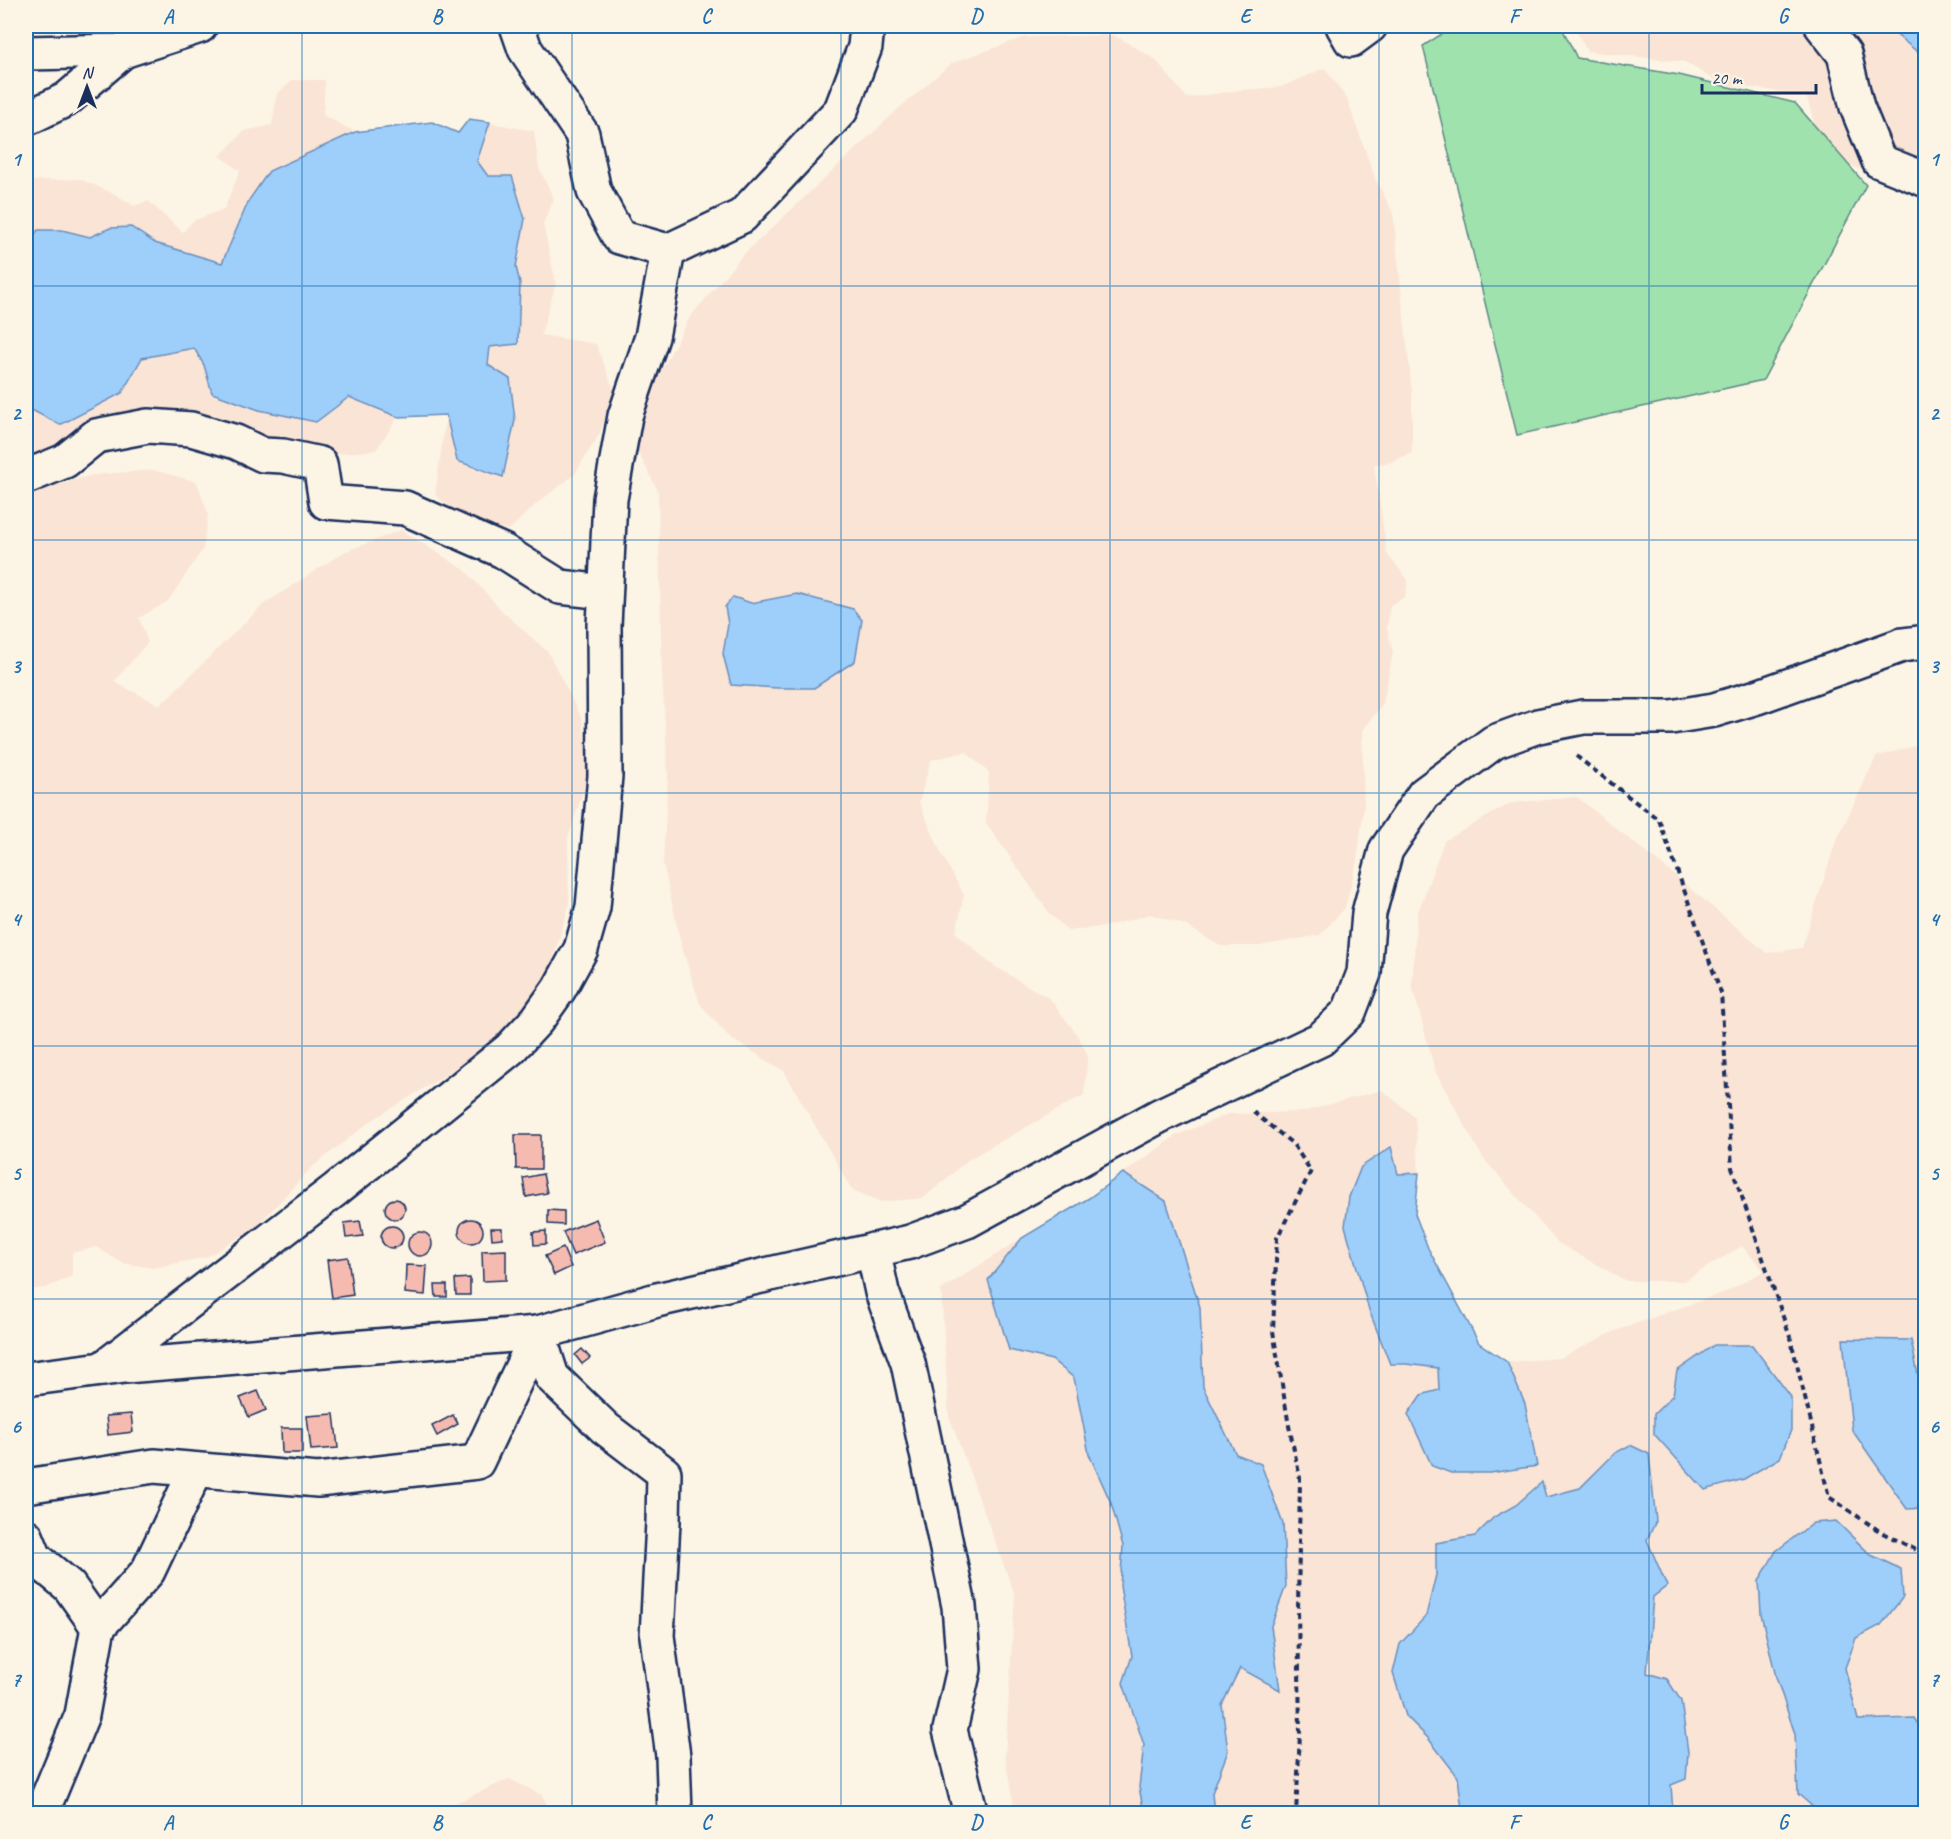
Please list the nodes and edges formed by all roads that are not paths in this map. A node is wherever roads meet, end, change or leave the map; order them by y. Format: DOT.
graph roads {
  1 [pos="200,26"];
  2 [pos="517,26"];
  3 [pos="867,26"];
  4 [pos="1343,26"];
  5 [pos="1370,26"];
  6 [pos="1822,26"];
  7 [pos="123,51"];
  8 [pos="26,53"];
  9 [pos="26,119"];
  10 [pos="1926,180"];
  11 [pos="668,251"];
  12 [pos="26,477"];
  13 [pos="606,592"];
  14 [pos="1926,642"];
  15 [pos="873,1250"];
  16 [pos="538,1333"];
  17 [pos="101,1369"];
  18 [pos="26,1378"];
  19 [pos="196,1470"];
  20 [pos="26,1486"];
  21 [pos="29,1551"];
  22 [pos="98,1628"];
  23 [pos="41,1814"];
  24 [pos="675,1814"];
  25 [pos="971,1814"];
  1 -- 7 [label="street"];
  2 -- 11 [label="street"];
  3 -- 11 [label="street"];
  4 -- 5 [label="street"];
  6 -- 10 [label="street"];
  7 -- 8 [label="street"];
  7 -- 9 [label="street"];
  11 -- 13 [label="street"];
  12 -- 13 [label="street"];
  13 -- 17 [label="street"];
  14 -- 15 [label="street"];
  15 -- 16 [label="street"];
  15 -- 25 [label="street"];
  16 -- 17 [label="street"];
  16 -- 19 [label="street"];
  16 -- 24 [label="street"];
  17 -- 18 [label="street"];
  19 -- 20 [label="street"];
  19 -- 22 [label="street"];
  21 -- 22 [label="street"];
  22 -- 23 [label="street"];
}
